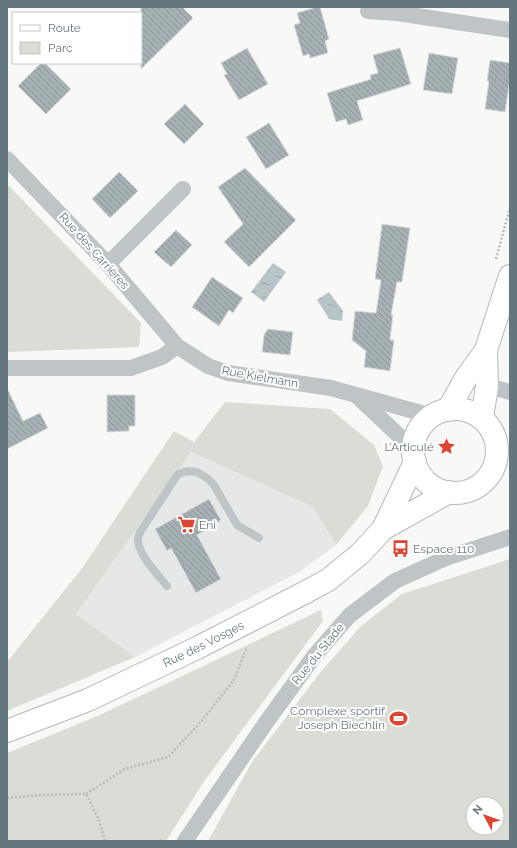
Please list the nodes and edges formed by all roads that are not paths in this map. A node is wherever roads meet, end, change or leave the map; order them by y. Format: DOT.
graph roads {
  1 [pos="368,11"];
  2 [pos="510,30"];
  3 [pos="7,159"];
  4 [pos="184,189"];
  5 [pos="108,264"];
  6 [pos="510,276"];
  7 [pos="177,346"];
  8 [pos="486,350"];
  9 [pos="7,368"];
  10 [pos="355,395"];
  11 [pos="440,413"];
  12 [pos="482,418"];
  13 [pos="503,444"];
  14 [pos="414,455"];
  15 [pos="510,476"];
  16 [pos="488,477"];
  17 [pos="449,492"];
  18 [pos="383,529"];
  19 [pos="510,537"];
  20 [pos="259,538"];
  21 [pos="167,586"];
  22 [pos="7,731"];
  23 [pos="185,841"];
  1 -- 2 [label="street"];
  3 -- 5 [label="street, Rue des Carrières"];
  4 -- 5 [label="street"];
  5 -- 7 [label="street, Rue des Carrières"];
  6 -- 8 [label="main road, Rue des Vosges"];
  7 -- 9 [label="street"];
  7 -- 10 [label="street, Rue Kielmann"];
  8 -- 11 [label="main road, Rue des Vosges"];
  8 -- 12 [label="main road, Rue des Vosges"];
  10 -- 11 [label="street, Rue Kielmann"];
  10 -- 14 [label="street, Rue Kielmann"];
  11 -- 12 [label="main road"];
  11 -- 14 [label="main road, Rue des Vosges"];
  12 -- 13 [label="main road, Rue des Vosges"];
  13 -- 16 [label="main road, Rue des Vosges"];
  14 -- 17 [label="main road, Rue des Vosges"];
  14 -- 18 [label="main road, Rue des Vosges"];
  15 -- 16 [label="main road"];
  16 -- 17 [label="main road, Rue des Vosges"];
  17 -- 18 [label="main road, Rue des Vosges"];
  18 -- 22 [label="main road, Rue des Vosges"];
  19 -- 23 [label="street, Rue du Stade"];
  20 -- 21 [label="lane"];
}
